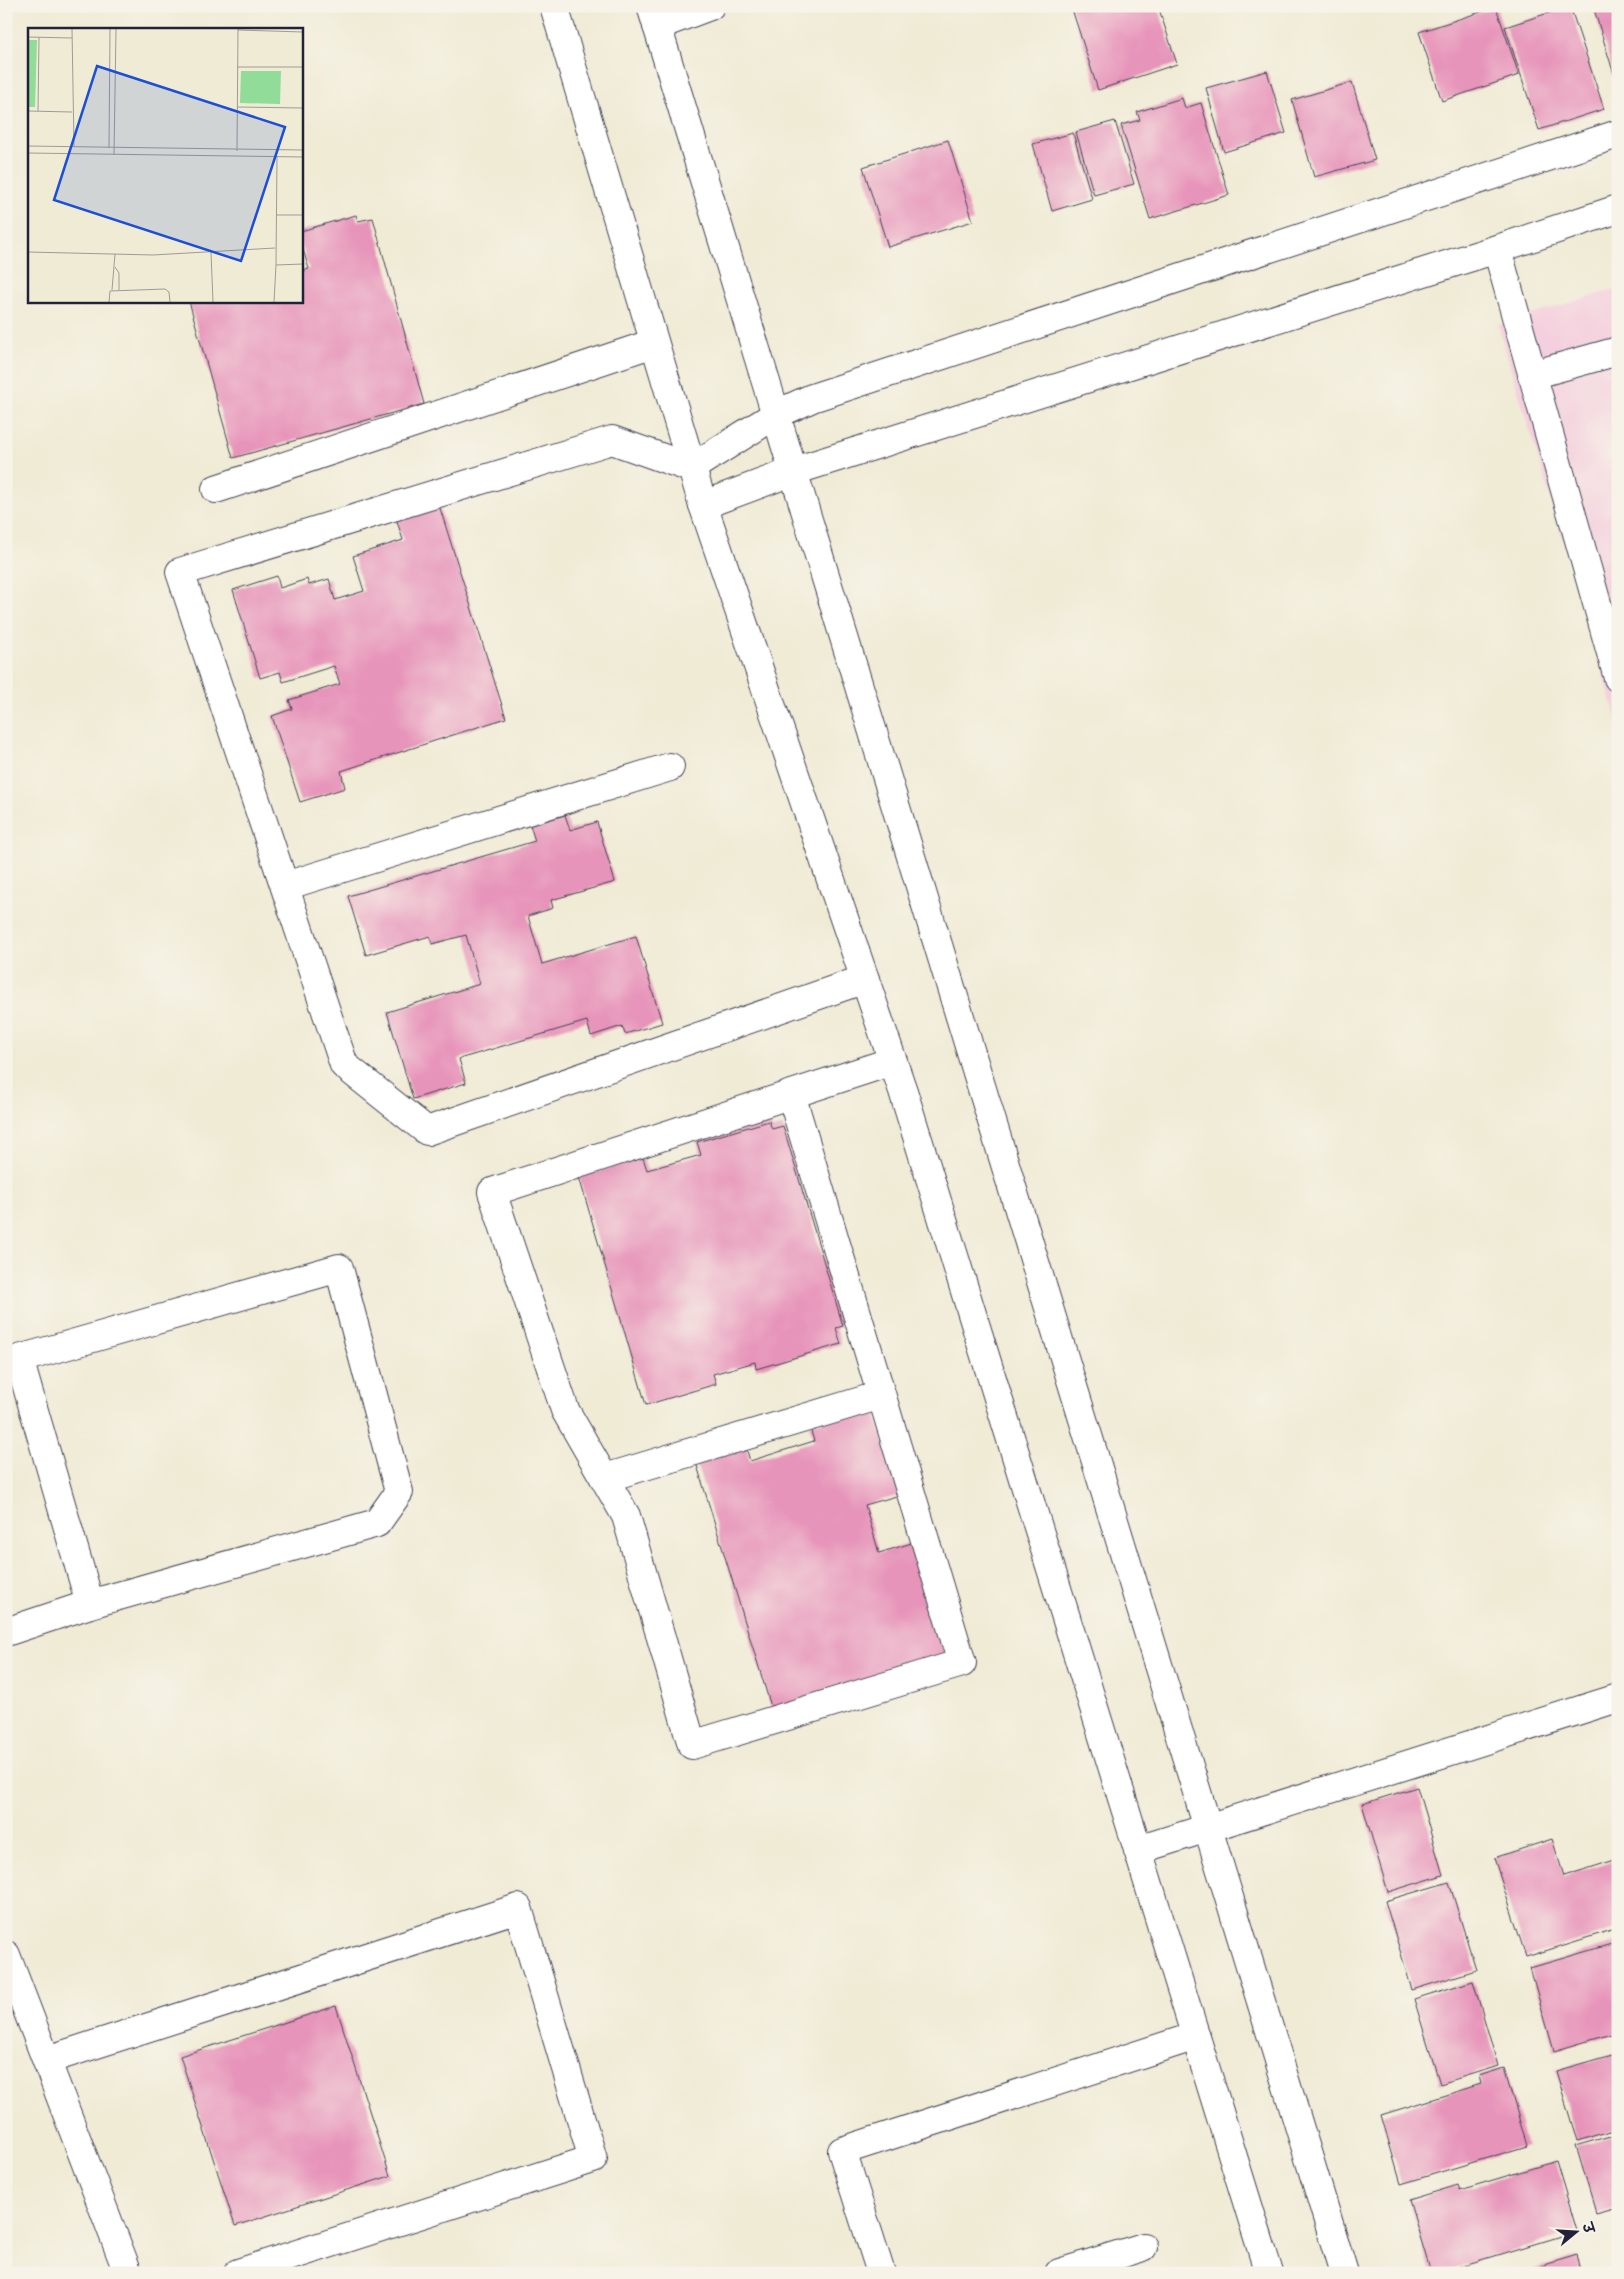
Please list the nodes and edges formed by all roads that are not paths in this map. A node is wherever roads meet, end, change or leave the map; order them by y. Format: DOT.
graph roads {
  1 [pos="554,6"];
  2 [pos="710,6"];
  3 [pos="654,16"];
  4 [pos="1618,134"];
  5 [pos="1618,209"];
  6 [pos="1497,250"];
  7 [pos="654,343"];
  8 [pos="1618,351"];
  9 [pos="1532,374"];
  10 [pos="775,415"];
  11 [pos="691,468"];
  12 [pos="794,471"];
  13 [pos="216,489"];
  14 [pos="702,505"];
  15 [pos="1618,678"];
  16 [pos="670,767"];
  17 [pos="285,886"];
  18 [pos="865,978"];
  19 [pos="893,1060"];
  20 [pos="791,1094"];
  21 [pos="13,1361"];
  22 [pos="881,1395"];
  23 [pos="605,1478"];
  24 [pos="90,1604"];
  25 [pos="6,1632"];
  26 [pos="1618,1698"];
  27 [pos="1208,1828"];
  28 [pos="1138,1850"];
  29 [pos="6,1955"];
  30 [pos="1196,2036"];
  31 [pos="47,2060"];
  32 [pos="1142,2247"];
  33 [pos="128,2273"];
  34 [pos="238,2273"];
  35 [pos="881,2273"];
  36 [pos="1059,2273"];
  37 [pos="1269,2273"];
  38 [pos="1344,2273"];
  1 -- 7 [label="street"];
  2 -- 3 [label="street"];
  3 -- 10 [label="street"];
  4 -- 10 [label="street"];
  5 -- 6 [label="street"];
  6 -- 9 [label="street"];
  6 -- 12 [label="street"];
  7 -- 11 [label="street"];
  7 -- 13 [label="street"];
  8 -- 9 [label="street"];
  9 -- 15 [label="street"];
  10 -- 11 [label="street"];
  10 -- 12 [label="street"];
  11 -- 14 [label="street"];
  11 -- 17 [label="street"];
  12 -- 14 [label="street"];
  12 -- 27 [label="street"];
  14 -- 18 [label="street"];
  16 -- 17 [label="street"];
  17 -- 18 [label="street"];
  18 -- 19 [label="street"];
  19 -- 20 [label="street"];
  19 -- 28 [label="street"];
  20 -- 22 [label="street"];
  20 -- 23 [label="street"];
  21 -- 24 [label="street"];
  21 -- 24 [label="street"];
  22 -- 23 [label="street"];
  22 -- 23 [label="street"];
  24 -- 25 [label="street"];
  26 -- 27 [label="street"];
  27 -- 28 [label="street"];
  27 -- 38 [label="street"];
  28 -- 30 [label="street"];
  29 -- 31 [label="street"];
  30 -- 35 [label="street"];
  30 -- 37 [label="street"];
  31 -- 33 [label="street"];
  31 -- 34 [label="street"];
  32 -- 36 [label="street"];
}
